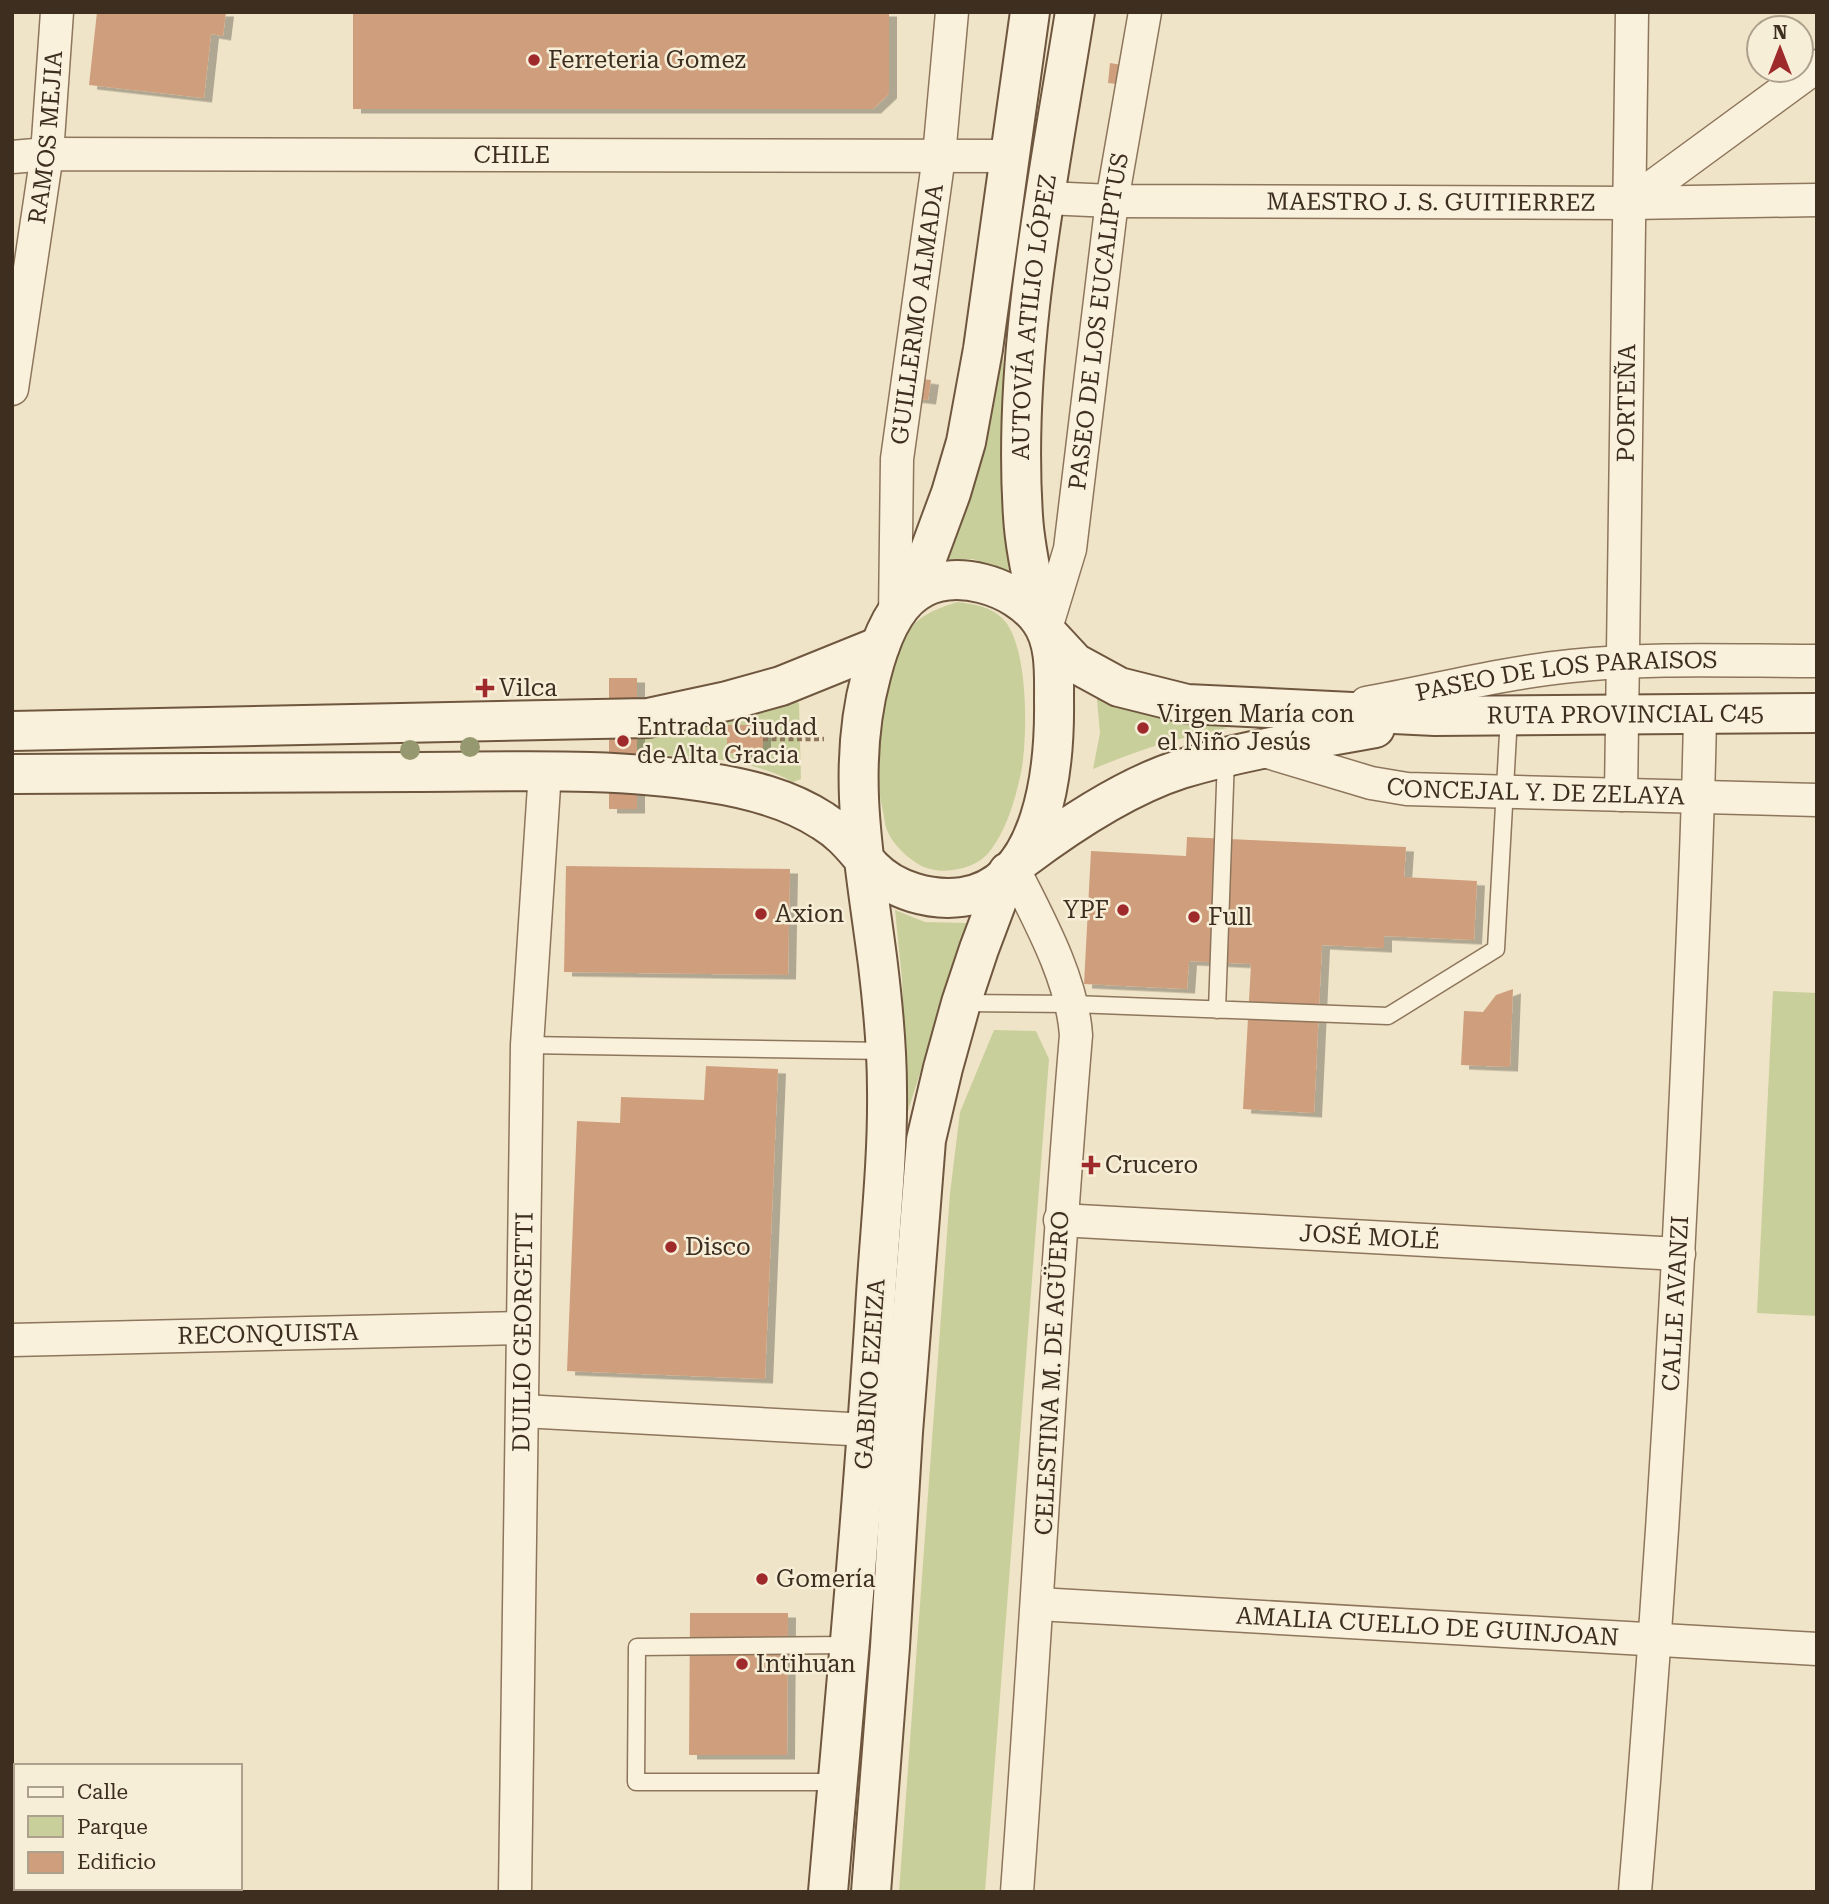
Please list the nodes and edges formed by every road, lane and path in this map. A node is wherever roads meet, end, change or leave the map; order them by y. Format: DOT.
graph roads {
  1 [pos="57,12"];
  2 [pos="952,12"];
  3 [pos="1030,12"];
  4 [pos="1075,12"];
  5 [pos="1145,12"];
  6 [pos="1632,12"];
  7 [pos="1817,66"];
  8 [pos="47,154"];
  9 [pos="939,156"];
  10 [pos="1011,156"];
  11 [pos="12,157"];
  12 [pos="1046,198"];
  13 [pos="1817,200"];
  14 [pos="1112,201"];
  15 [pos="1630,203"];
  16 [pos="12,388"];
  17 [pos="896,618"];
  18 [pos="1045,628"];
  19 [pos="1817,661"];
  20 [pos="1623,662"];
  21 [pos="1320,711"];
  22 [pos="1817,713"];
  23 [pos="1622,715"];
  24 [pos="1700,715"];
  25 [pos="1435,716"];
  26 [pos="1509,716"];
  27 [pos="12,731"];
  28 [pos="763,739"];
  29 [pos="860,739"];
  30 [pos="1243,754"];
  31 [pos="545,771"];
  32 [pos="12,774"];
  33 [pos="1505,791"];
  34 [pos="1621,795"];
  35 [pos="1699,797"];
  36 [pos="1817,800"];
  37 [pos="863,857"];
  38 [pos="1012,868"];
  39 [pos="961,1003"];
  40 [pos="1073,1004"];
  41 [pos="1217,1010"];
  42 [pos="527,1045"];
  43 [pos="886,1051"];
  44 [pos="1060,1220"];
  45 [pos="1679,1254"];
  46 [pos="522,1328"];
  47 [pos="12,1340"];
  48 [pos="523,1410"];
  49 [pos="867,1430"];
  50 [pos="1038,1604"];
  51 [pos="1656,1639"];
  52 [pos="849,1645"];
  53 [pos="1817,1649"];
  54 [pos="838,1782"];
  55 [pos="514,1892"];
  56 [pos="828,1892"];
  57 [pos="871,1892"];
  58 [pos="1017,1892"];
  59 [pos="1635,1892"];
  1 -- 8 [label="street, RAMOS MEJIA"];
  2 -- 9 [label="street, GUILLERMO ALMADA"];
  3 -- 10 [label="main road, AUTOVÍA ATILIO LÓPEZ"];
  4 -- 12 [label="main road, AUTOVÍA ATILIO LÓPEZ"];
  5 -- 14 [label="street, PASEO DE LOS EUCALIPTUS"];
  6 -- 15 [label="street, PORTEÑA"];
  7 -- 15 [label="street"];
  8 -- 9 [label="street, CHILE"];
  8 -- 11 [label="street, CHILE"];
  8 -- 16 [label="street, RAMOS MEJIA"];
  9 -- 10 [label="street, CHILE"];
  9 -- 17 [label="street, GUILLERMO ALMADA"];
  10 -- 17 [label="main road, AUTOVÍA ATILIO LÓPEZ"];
  12 -- 14 [label="street, MAESTRO J. S. GUITIERREZ"];
  12 -- 18 [label="main road, AUTOVÍA ATILIO LÓPEZ"];
  13 -- 15 [label="street, MAESTRO J. S. GUITIERREZ"];
  14 -- 15 [label="street, MAESTRO J. S. GUITIERREZ"];
  14 -- 18 [label="street, PASEO DE LOS EUCALIPTUS"];
  15 -- 20 [label="street, PORTEÑA"];
  17 -- 18 [label="main road, RUTA PROVINCIAL C45"];
  17 -- 27 [label="main road, RUTA PROVINCIAL C45"];
  17 -- 29 [label="main road, AUTOVÍA ATILIO LÓPEZ"];
  18 -- 21 [label="main road, RUTA PROVINCIAL C45"];
  18 -- 38 [label="main road, AUTOVÍA ATILIO LÓPEZ"];
  19 -- 20 [label="street, PASEO DE LOS PARAISOS"];
  20 -- 21 [label="street, PASEO DE LOS PARAISOS"];
  20 -- 23 [label="street, PORTEÑA"];
  21 -- 25 [label="main road, RUTA PROVINCIAL C45"];
  22 -- 24 [label="main road, RUTA PROVINCIAL C45"];
  23 -- 24 [label="main road, RUTA PROVINCIAL C45"];
  23 -- 26 [label="main road, RUTA PROVINCIAL C45"];
  23 -- 34 [label="street, PORTEÑA"];
  24 -- 35 [label="street, CALLE AVANZI"];
  25 -- 26 [label="main road, RUTA PROVINCIAL C45"];
  25 -- 30 [label="main road, RUTA PROVINCIAL C45"];
  26 -- 33 [label="lane"];
  28 -- 29 [label="path"];
  29 -- 37 [label="main road, GABINO EZEIZA"];
  30 -- 33 [label="street, CONCEJAL Y. DE ZELAYA"];
  30 -- 38 [label="main road, RUTA PROVINCIAL C45"];
  30 -- 41 [label="lane"];
  31 -- 32 [label="main road, RUTA PROVINCIAL C45"];
  31 -- 37 [label="main road, RUTA PROVINCIAL C45"];
  31 -- 42 [label="street, DUILIO GEORGETTI"];
  33 -- 34 [label="street, CONCEJAL Y. DE ZELAYA"];
  33 -- 41 [label="lane"];
  34 -- 35 [label="street, CONCEJAL Y. DE ZELAYA"];
  35 -- 36 [label="street, CONCEJAL Y. DE ZELAYA"];
  35 -- 45 [label="street, CALLE AVANZI"];
  37 -- 38 [label="main road, RUTA PROVINCIAL C45"];
  37 -- 43 [label="main road, GABINO EZEIZA"];
  38 -- 39 [label="main road, GABINO EZEIZA"];
  38 -- 40 [label="street, CELESTINA M. DE AGÜERO"];
  39 -- 40 [label="lane"];
  39 -- 57 [label="main road, GABINO EZEIZA"];
  40 -- 41 [label="lane"];
  40 -- 44 [label="street, CELESTINA M. DE AGÜERO"];
  42 -- 43 [label="lane"];
  42 -- 46 [label="street, DUILIO GEORGETTI"];
  43 -- 49 [label="main road, GABINO EZEIZA"];
  44 -- 45 [label="street, JOSÉ MOLÉ"];
  44 -- 50 [label="street, CELESTINA M. DE AGÜERO"];
  45 -- 51 [label="street, CALLE AVANZI"];
  46 -- 47 [label="street, RECONQUISTA"];
  46 -- 48 [label="street, DUILIO GEORGETTI"];
  48 -- 49 [label="street"];
  48 -- 55 [label="street, DUILIO GEORGETTI"];
  49 -- 52 [label="main road, GABINO EZEIZA"];
  50 -- 51 [label="street, AMALIA CUELLO DE GUINJOAN"];
  50 -- 58 [label="street, CELESTINA M. DE AGÜERO"];
  51 -- 53 [label="street, AMALIA CUELLO DE GUINJOAN"];
  51 -- 59 [label="street, CALLE AVANZI"];
  52 -- 54 [label="main road, GABINO EZEIZA"];
  52 -- 54 [label="lane"];
  54 -- 56 [label="main road, GABINO EZEIZA"];
}
